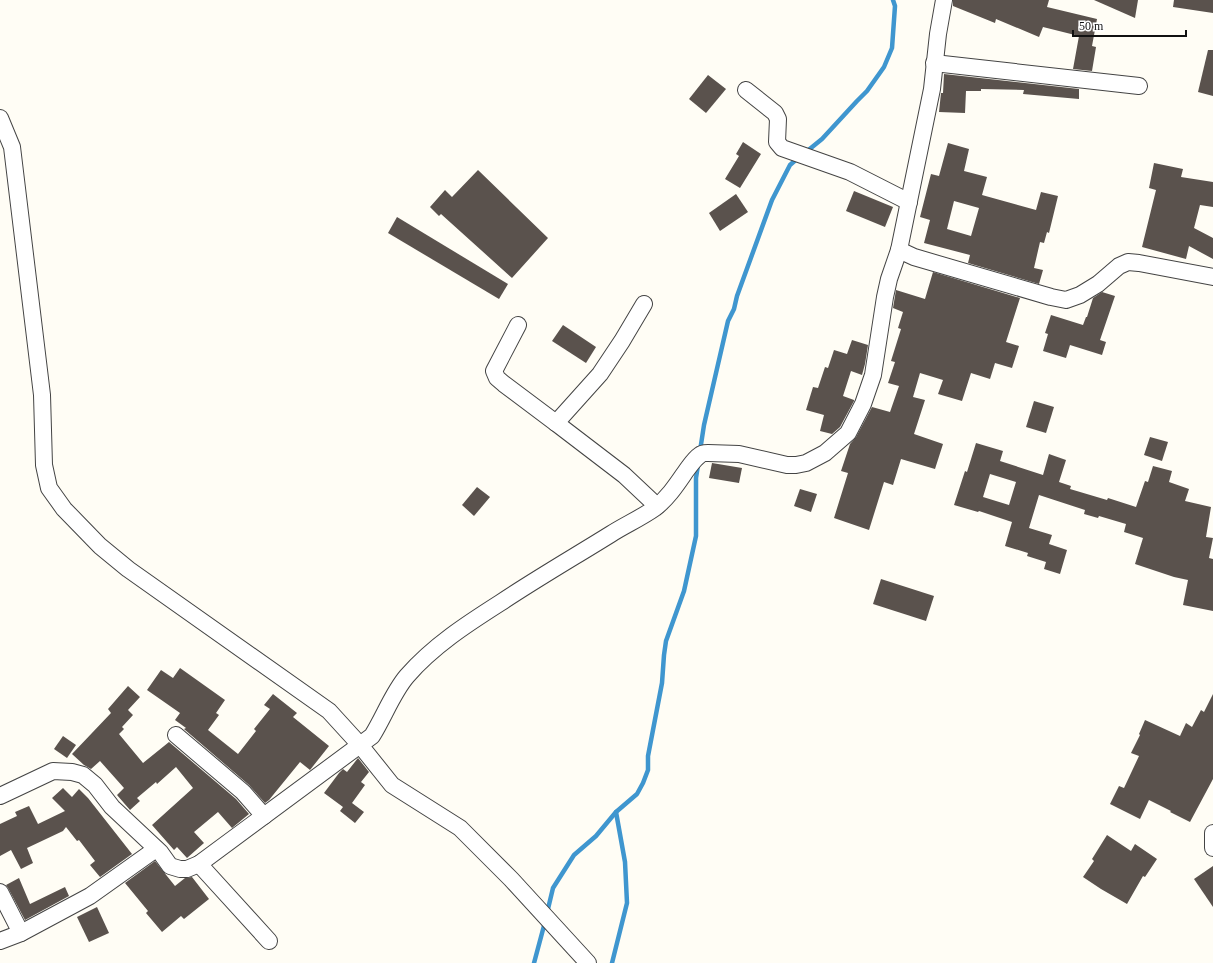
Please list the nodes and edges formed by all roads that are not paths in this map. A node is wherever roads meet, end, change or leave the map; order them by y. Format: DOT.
graph roads {
  1 [pos="944,0"];
  2 [pos="934,64"];
  3 [pos="1139,86"];
  4 [pos="746,90"];
  5 [pos="0,118"];
  6 [pos="909,202"];
  7 [pos="899,250"];
  8 [pos="1213,277"];
  9 [pos="644,304"];
  10 [pos="518,325"];
  11 [pos="556,423"];
  12 [pos="657,506"];
  13 [pos="176,734"];
  14 [pos="360,745"];
  15 [pos="0,796"];
  16 [pos="264,816"];
  17 [pos="1213,833"];
  18 [pos="1213,848"];
  19 [pos="156,849"];
  20 [pos="199,864"];
  21 [pos="0,892"];
  22 [pos="20,933"];
  23 [pos="269,940"];
  24 [pos="0,941"];
  25 [pos="588,963"];
  1 -- 2 [label="street"];
  2 -- 3 [label="street"];
  2 -- 6 [label="street"];
  4 -- 6 [label="street"];
  5 -- 14 [label="street"];
  6 -- 7 [label="street"];
  7 -- 8 [label="street"];
  7 -- 12 [label="street"];
  9 -- 11 [label="street"];
  10 -- 11 [label="street"];
  11 -- 12 [label="street"];
  12 -- 14 [label="street"];
  13 -- 16 [label="street"];
  14 -- 16 [label="street"];
  14 -- 25 [label="street"];
  15 -- 19 [label="street"];
  16 -- 20 [label="street"];
  17 -- 18 [label="street"];
  19 -- 20 [label="street"];
  19 -- 22 [label="street"];
  20 -- 23 [label="street"];
  21 -- 22 [label="street"];
  22 -- 24 [label="street"];
}
